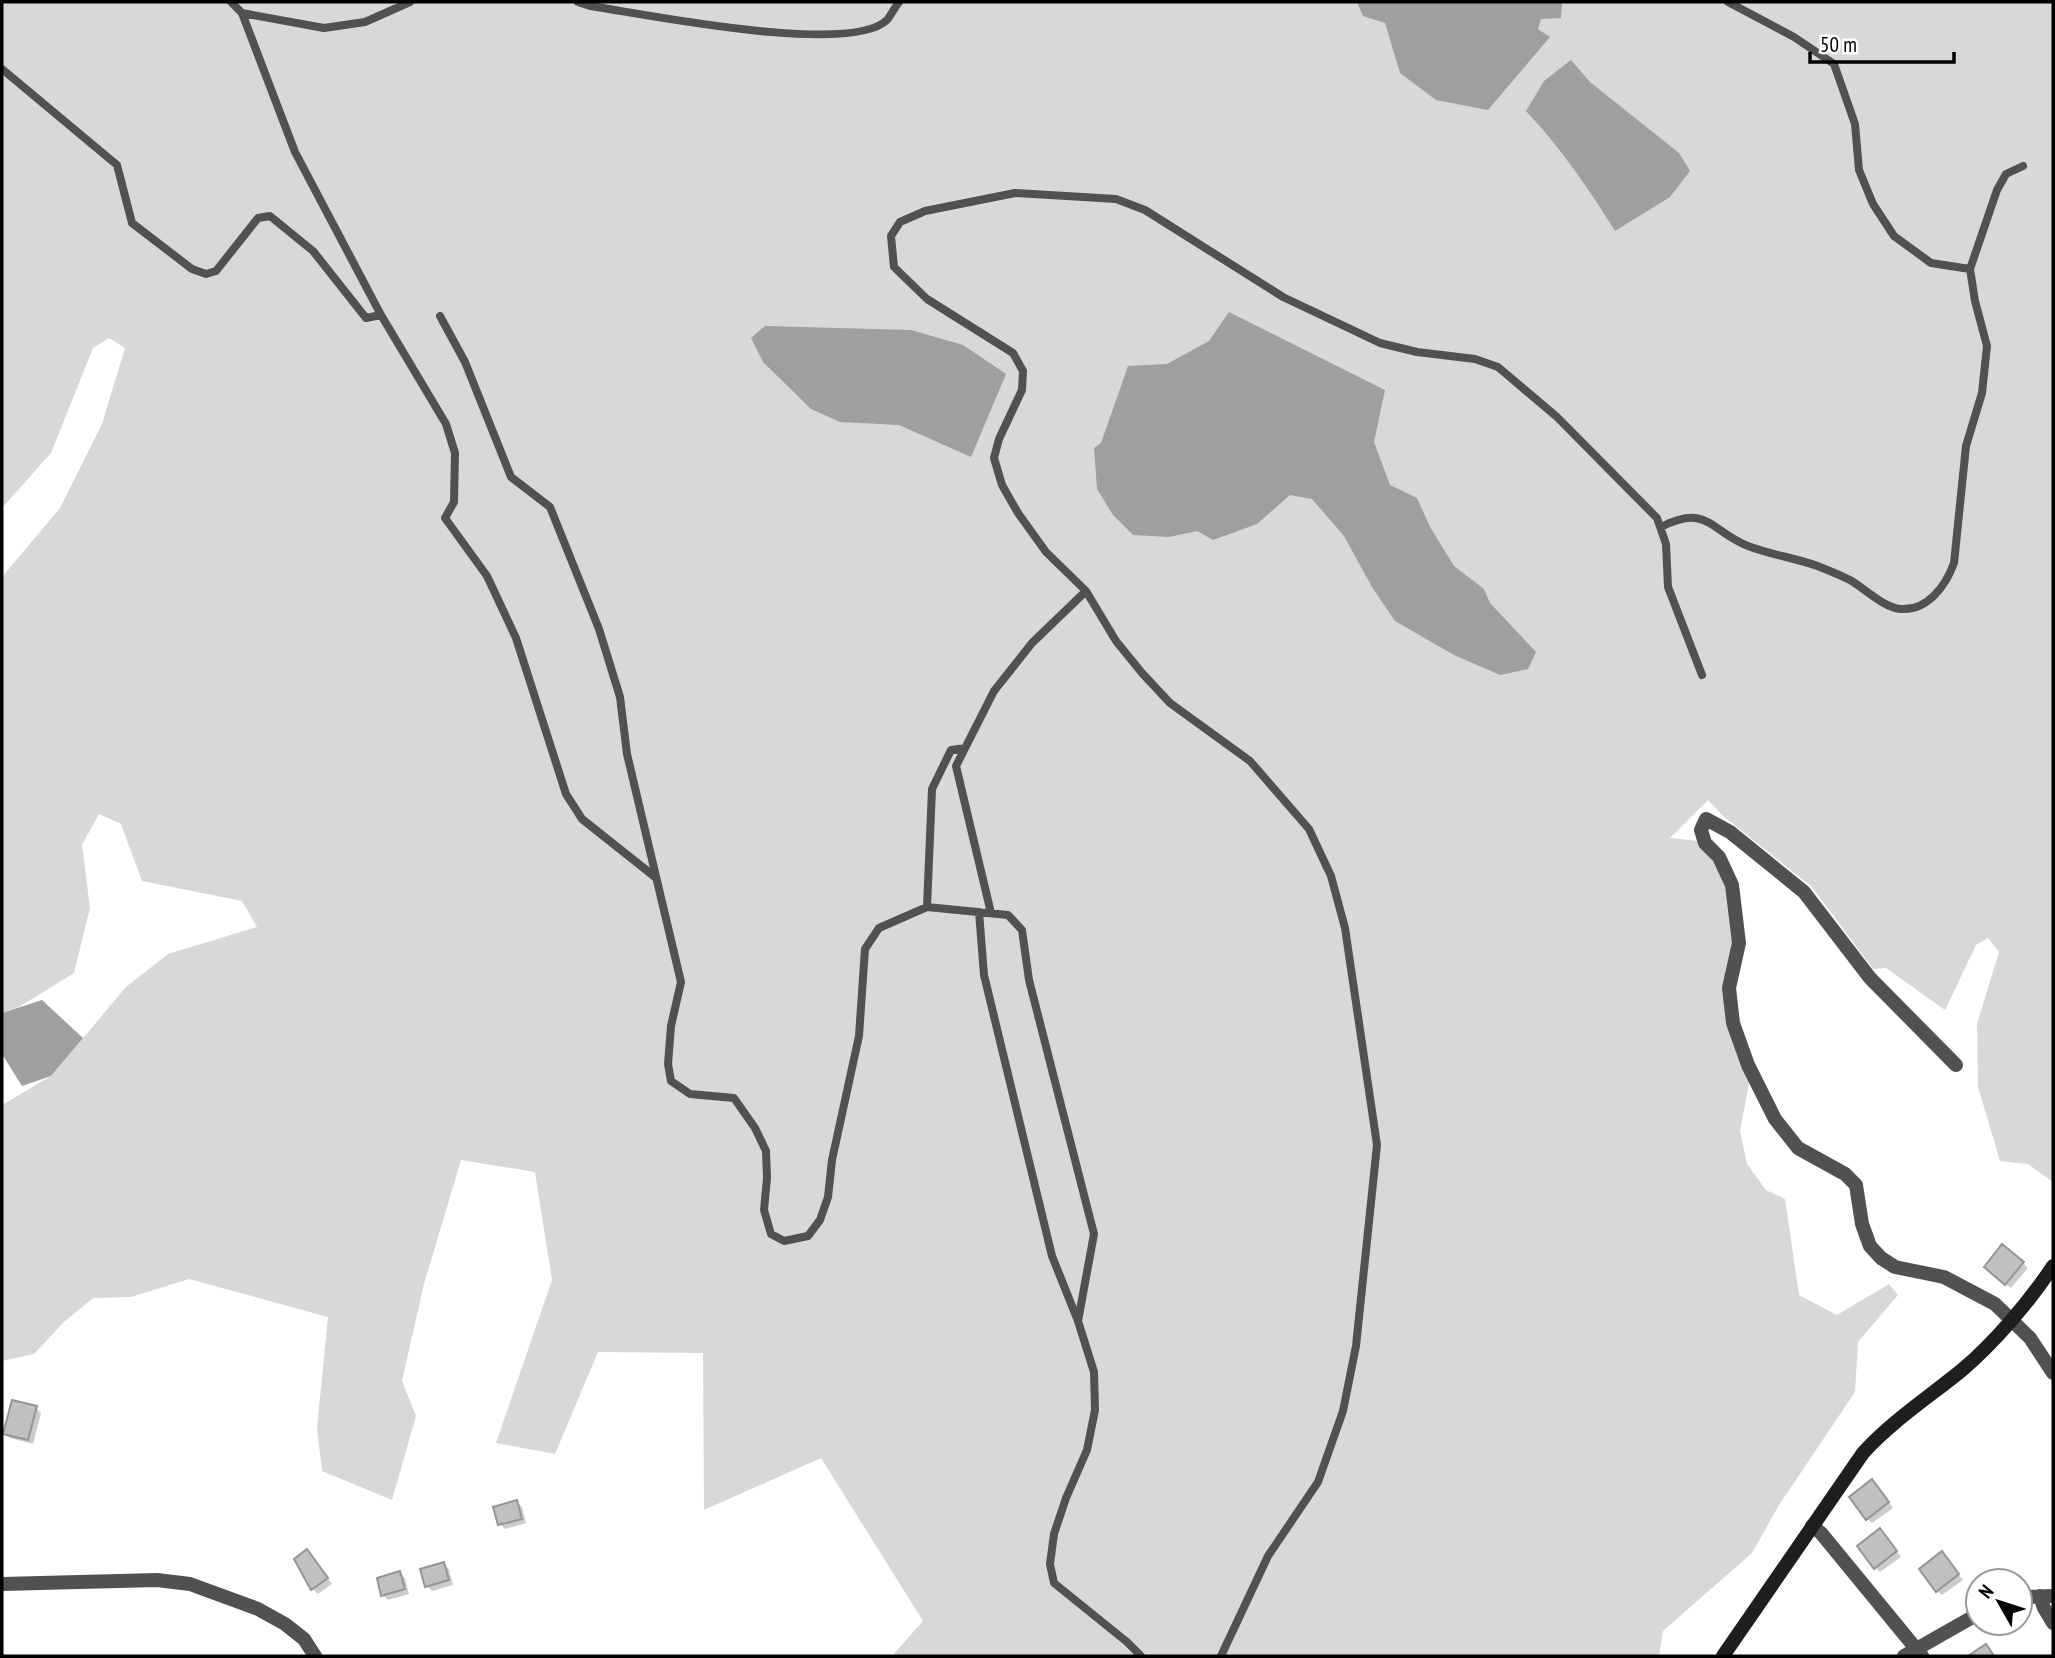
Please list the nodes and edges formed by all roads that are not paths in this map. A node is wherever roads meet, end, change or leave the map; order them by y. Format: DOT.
graph roads {
  1 [pos="231,2"];
  2 [pos="410,2"];
  3 [pos="578,2"];
  4 [pos="898,2"];
  5 [pos="1728,2"];
  6 [pos="242,13"];
  7 [pos="2,69"];
  8 [pos="2023,166"];
  9 [pos="1970,269"];
  10 [pos="381,315"];
  11 [pos="440,316"];
  12 [pos="1661,527"];
  13 [pos="1086,591"];
  14 [pos="1702,675"];
  15 [pos="965,748"];
  16 [pos="655,877"];
  17 [pos="927,907"];
  18 [pos="979,912"];
  19 [pos="991,914"];
  20 [pos="1956,1065"];
  21 [pos="2053,1266"];
  22 [pos="2012,1318"];
  23 [pos="1079,1321"];
  24 [pos="2053,1373"];
  25 [pos="1812,1526"];
  26 [pos="2,1584"];
  27 [pos="2047,1596"];
  28 [pos="1964,1623"];
  29 [pos="2053,1623"];
  30 [pos="1914,1654"];
  31 [pos="316,1656"];
  32 [pos="1141,1656"];
  33 [pos="1222,1656"];
  34 [pos="1723,1656"];
  1 -- 6 [label="lane"];
  2 -- 6 [label="lane"];
  3 -- 4 [label="lane"];
  5 -- 9 [label="lane"];
  6 -- 10 [label="lane"];
  7 -- 10 [label="lane"];
  8 -- 9 [label="lane"];
  9 -- 12 [label="lane"];
  10 -- 16 [label="lane"];
  11 -- 16 [label="lane"];
  12 -- 13 [label="lane"];
  12 -- 14 [label="lane"];
  13 -- 15 [label="lane"];
  13 -- 33 [label="lane"];
  15 -- 17 [label="lane"];
  15 -- 19 [label="lane"];
  16 -- 17 [label="lane"];
  17 -- 18 [label="lane"];
  18 -- 19 [label="lane"];
  18 -- 23 [label="lane"];
  19 -- 23 [label="lane"];
  20 -- 22 [label="street"];
  21 -- 22 [label="street"];
  22 -- 24 [label="street"];
  22 -- 25 [label="street"];
  23 -- 32 [label="lane"];
  25 -- 30 [label="street"];
  25 -- 34 [label="street"];
  26 -- 31 [label="street"];
  27 -- 29 [label="street"];
  28 -- 30 [label="street"];
}
